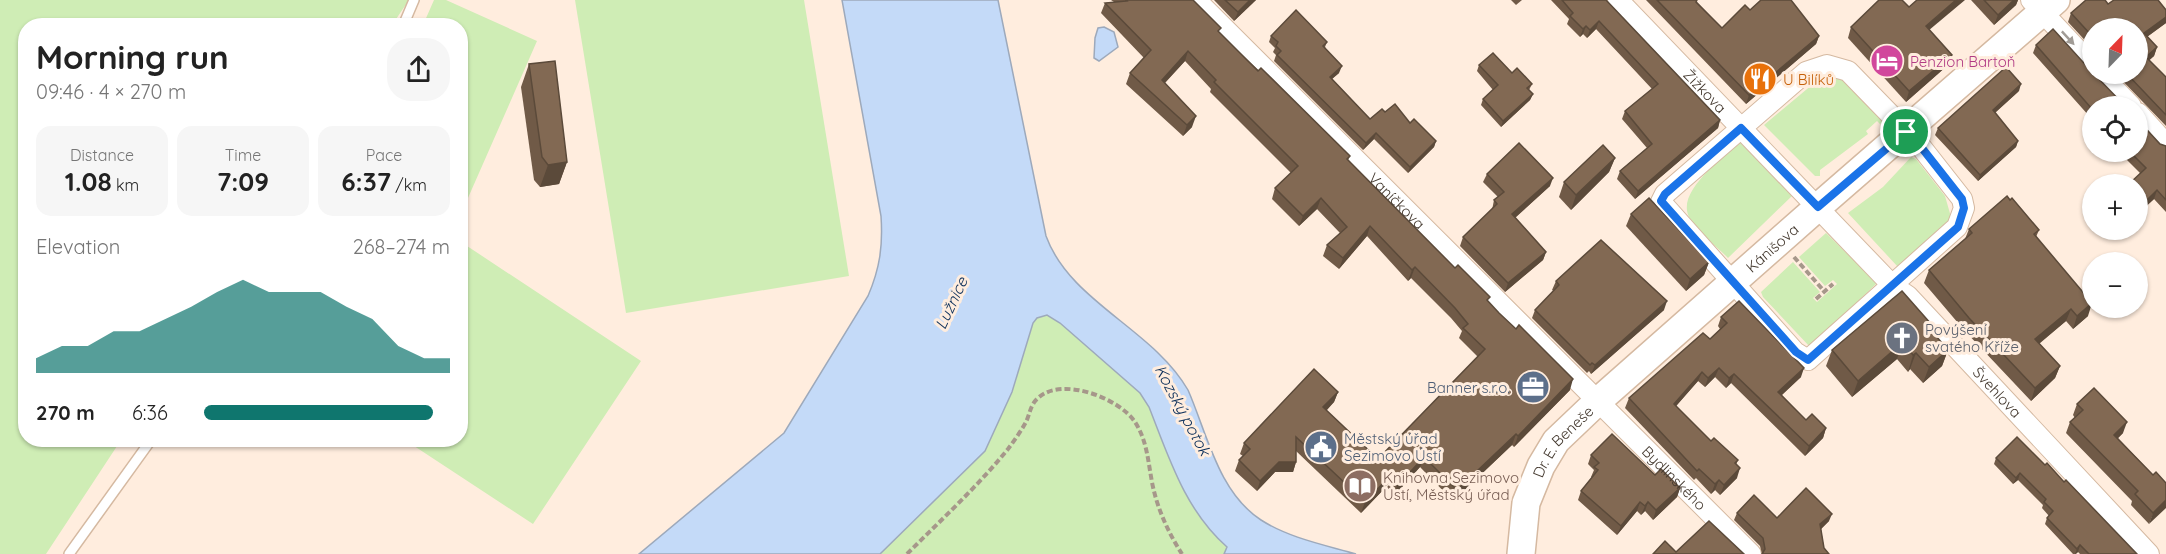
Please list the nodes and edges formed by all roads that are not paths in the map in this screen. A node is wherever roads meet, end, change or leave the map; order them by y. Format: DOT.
graph roads {
  1 [pos="414,0"];
  2 [pos="1196,0"];
  3 [pos="1618,0"];
  4 [pos="2043,4"];
  5 [pos="406,18"];
  6 [pos="2082,53"];
  7 [pos="2110,84"];
  8 [pos="2121,96"];
  9 [pos="2148,124"];
  10 [pos="1741,128"];
  11 [pos="1906,132"];
  12 [pos="2166,144"];
  13 [pos="1818,207"];
  14 [pos="1732,283"];
  15 [pos="1892,285"];
  16 [pos="1597,402"];
  17 [pos="146,447"];
  18 [pos="69,554"];
  19 [pos="1521,554"];
  20 [pos="1751,554"];
  21 [pos="2150,554"];
  1 -- 5 [label="lane"];
  2 -- 16 [label="street, Vaníčkova"];
  3 -- 10 [label="street, Žižkova"];
  4 -- 6 [label="street, one-way"];
  4 -- 11 [label="street, Kánišova"];
  7 -- 8 [label="street"];
  9 -- 12 [label="street"];
  10 -- 11 [label="street"];
  10 -- 13 [label="street, Žižkova"];
  10 -- 14 [label="street"];
  11 -- 13 [label="street, Kánišova"];
  11 -- 15 [label="street"];
  13 -- 14 [label="street, Kánišova"];
  13 -- 15 [label="street, Švehlova"];
  14 -- 15 [label="street"];
  14 -- 16 [label="street, Kánišova"];
  15 -- 21 [label="street, Švehlova"];
  16 -- 19 [label="street, Dr. E. Beneše"];
  16 -- 20 [label="street, Bydlinského"];
  17 -- 18 [label="lane"];
}
